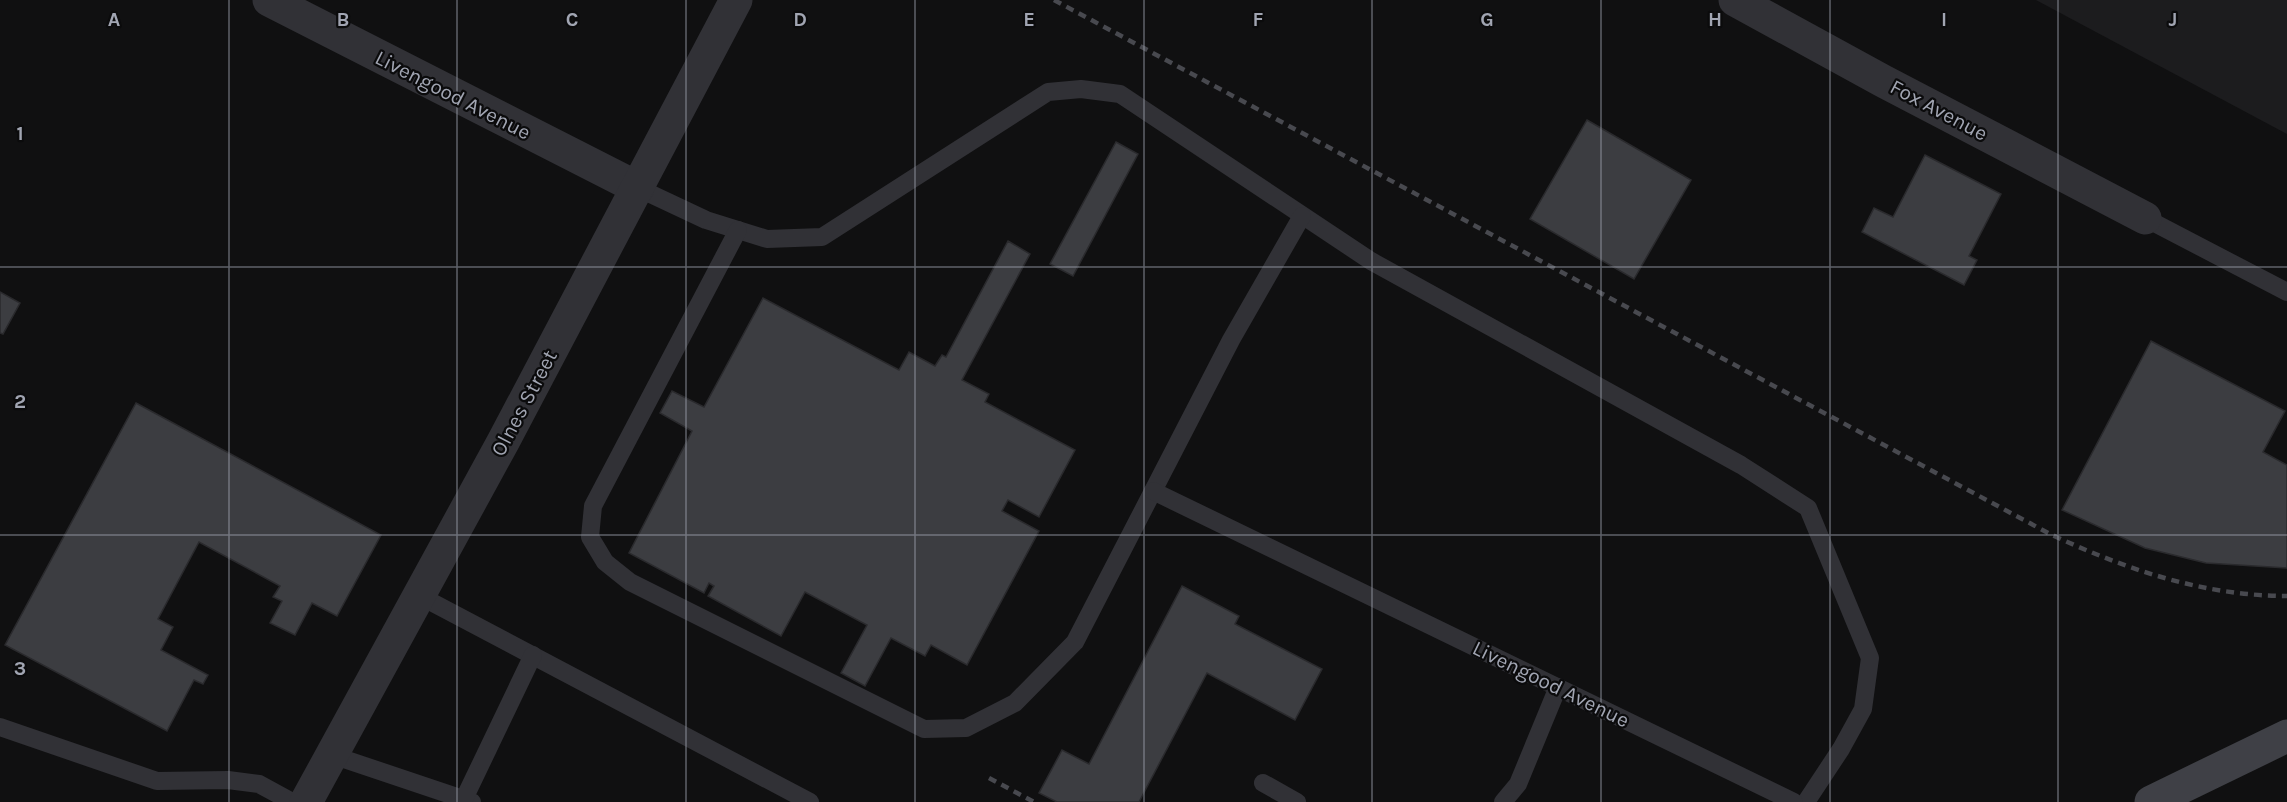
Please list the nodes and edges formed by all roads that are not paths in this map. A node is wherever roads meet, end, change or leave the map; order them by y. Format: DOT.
graph roads {
  1 [pos="269,0"];
  2 [pos="736,0"];
  3 [pos="1735,0"];
  4 [pos="638,188"];
  5 [pos="1302,216"];
  6 [pos="2145,218"];
  7 [pos="738,230"];
  8 [pos="2287,292"];
  9 [pos="1153,491"];
  10 [pos="420,596"];
  11 [pos="533,655"];
  12 [pos="1558,687"];
  13 [pos="0,727"];
  14 [pos="2287,736"];
  15 [pos="332,754"];
  16 [pos="1263,783"];
  17 [pos="468,801"];
  18 [pos="292,802"];
  19 [pos="306,802"];
  20 [pos="810,802"];
  21 [pos="1298,802"];
  22 [pos="1503,802"];
  23 [pos="1794,802"];
  24 [pos="1806,802"];
  25 [pos="2151,802"];
  1 -- 4 [label="street, Livengood Avenue"];
  2 -- 4 [label="street, Olnes Street"];
  3 -- 6 [label="street, Fox Avenue"];
  4 -- 7 [label="lane"];
  4 -- 10 [label="street, Olnes Street"];
  5 -- 7 [label="lane"];
  5 -- 9 [label="lane"];
  5 -- 24 [label="lane"];
  6 -- 8 [label="lane"];
  7 -- 9 [label="lane"];
  9 -- 12 [label="lane, Livengood Avenue"];
  10 -- 11 [label="lane"];
  10 -- 15 [label="street, Olnes Street"];
  11 -- 17 [label="lane"];
  11 -- 20 [label="lane"];
  12 -- 22 [label="lane"];
  12 -- 23 [label="lane, Livengood Avenue"];
  13 -- 18 [label="lane"];
  14 -- 25 [label="street"];
  15 -- 17 [label="lane"];
  15 -- 19 [label="street, Olnes Street"];
  16 -- 21 [label="lane"];
}
